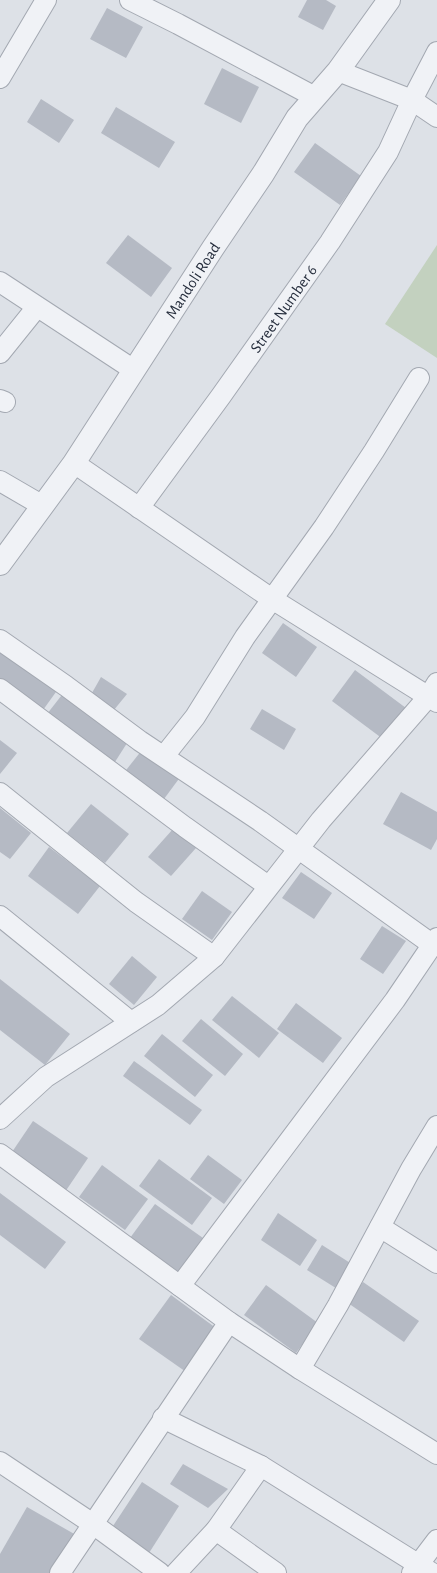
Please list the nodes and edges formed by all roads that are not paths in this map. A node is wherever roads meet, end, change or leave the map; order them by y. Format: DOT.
graph roads {
  1 [pos="46,0"];
  2 [pos="389,0"];
  3 [pos="138,2"];
  4 [pos="437,52"];
  5 [pos="338,70"];
  6 [pos="0,78"];
  7 [pos="315,97"];
  8 [pos="412,100"];
  9 [pos="437,117"];
  10 [pos="0,282"];
  11 [pos="37,307"];
  12 [pos="0,353"];
  13 [pos="134,370"];
  14 [pos="419,378"];
  15 [pos="74,464"];
  16 [pos="0,481"];
  17 [pos="43,506"];
  18 [pos="139,508"];
  19 [pos="0,564"];
  20 [pos="272,599"];
  21 [pos="0,640"];
  22 [pos="0,689"];
  23 [pos="434,694"];
  24 [pos="164,756"];
  25 [pos="0,792"];
  26 [pos="298,849"];
  27 [pos="268,886"];
  28 [pos="0,916"];
  29 [pos="435,942"];
  30 [pos="214,957"];
  31 [pos="131,1022"];
  32 [pos="0,1120"];
  33 [pos="437,1126"];
  34 [pos="0,1154"];
  35 [pos="380,1227"];
  36 [pos="437,1263"];
  37 [pos="180,1286"];
  38 [pos="229,1322"];
  39 [pos="300,1369"];
  40 [pos="163,1418"];
  41 [pos="434,1446"];
  42 [pos="0,1462"];
  43 [pos="261,1466"];
  44 [pos="93,1524"];
  45 [pos="216,1530"];
  46 [pos="437,1540"];
  47 [pos="421,1570"];
  48 [pos="60,1573"];
  49 [pos="160,1573"];
  50 [pos="176,1573"];
  51 [pos="276,1573"];
  1 -- 6 [label="street"];
  2 -- 5 [label="street, Mandoli Road"];
  3 -- 7 [label="street"];
  4 -- 8 [label="street, Street Number 6"];
  5 -- 7 [label="street, Mandoli Road"];
  5 -- 8 [label="street"];
  7 -- 13 [label="street, Mandoli Road"];
  8 -- 9 [label="street"];
  8 -- 18 [label="street, Street Number 6"];
  10 -- 11 [label="street"];
  11 -- 12 [label="street"];
  11 -- 13 [label="street"];
  13 -- 15 [label="street, Mandoli Road"];
  14 -- 20 [label="street"];
  15 -- 17 [label="street, Mandoli Road"];
  15 -- 18 [label="street"];
  16 -- 17 [label="street"];
  17 -- 19 [label="street, Mandoli Road"];
  18 -- 20 [label="street"];
  20 -- 23 [label="street"];
  20 -- 24 [label="street"];
  21 -- 24 [label="street"];
  22 -- 27 [label="street"];
  23 -- 26 [label="street"];
  24 -- 26 [label="street"];
  25 -- 30 [label="street"];
  26 -- 27 [label="street"];
  26 -- 29 [label="street"];
  27 -- 30 [label="street"];
  28 -- 31 [label="street"];
  29 -- 37 [label="street"];
  30 -- 31 [label="street"];
  31 -- 32 [label="street"];
  33 -- 35 [label="street"];
  34 -- 37 [label="street"];
  35 -- 36 [label="street"];
  35 -- 39 [label="street"];
  37 -- 38 [label="street"];
  38 -- 39 [label="street"];
  38 -- 40 [label="street"];
  39 -- 41 [label="street"];
  40 -- 43 [label="street"];
  40 -- 44 [label="street"];
  42 -- 44 [label="street"];
  43 -- 45 [label="street"];
  43 -- 47 [label="street"];
  44 -- 48 [label="street"];
  44 -- 49 [label="street"];
  45 -- 50 [label="street"];
  45 -- 51 [label="street"];
  46 -- 47 [label="street"];
}
